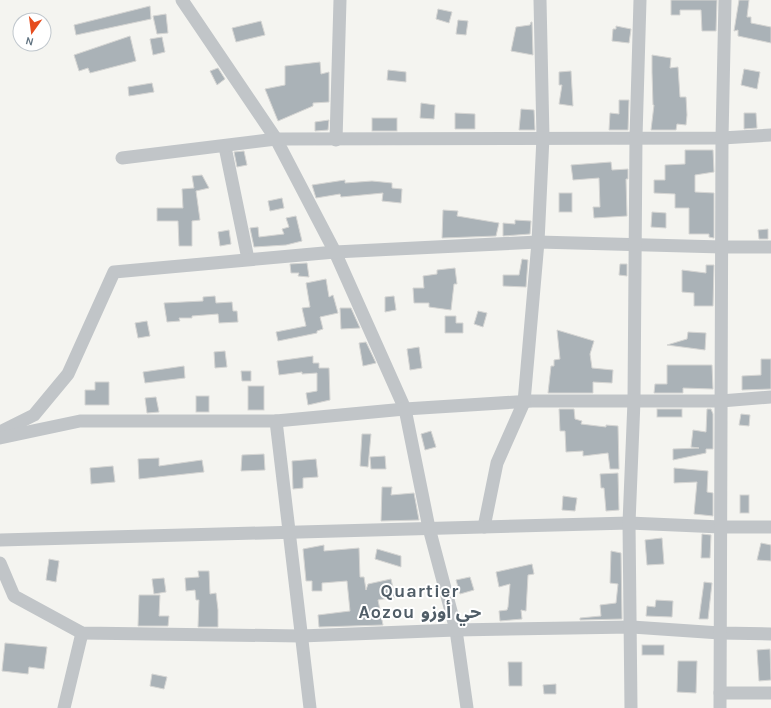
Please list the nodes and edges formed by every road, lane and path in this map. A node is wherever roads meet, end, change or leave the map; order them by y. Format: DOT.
graph roads {
  1 [pos="182,0"];
  2 [pos="340,0"];
  3 [pos="540,0"];
  4 [pos="640,0"];
  5 [pos="725,0"];
  6 [pos="771,136"];
  7 [pos="543,137"];
  8 [pos="636,137"];
  9 [pos="722,138"];
  10 [pos="276,139"];
  11 [pos="336,140"];
  12 [pos="225,147"];
  13 [pos="122,158"];
  14 [pos="538,242"];
  15 [pos="635,245"];
  16 [pos="722,247"];
  17 [pos="771,247"];
  18 [pos="335,252"];
  19 [pos="248,259"];
  20 [pos="771,397"];
  21 [pos="634,401"];
  22 [pos="721,401"];
  23 [pos="524,402"];
  24 [pos="405,409"];
  25 [pos="276,421"];
  26 [pos="0,432"];
  27 [pos="0,438"];
  28 [pos="629,523"];
  29 [pos="484,527"];
  30 [pos="721,527"];
  31 [pos="771,527"];
  32 [pos="429,528"];
  33 [pos="290,532"];
  34 [pos="0,540"];
  35 [pos="0,563"];
  36 [pos="632,627"];
  37 [pos="456,630"];
  38 [pos="82,633"];
  39 [pos="720,633"];
  40 [pos="771,634"];
  41 [pos="301,636"];
  42 [pos="720,693"];
  43 [pos="771,693"];
  44 [pos="64,708"];
  45 [pos="310,708"];
  46 [pos="467,708"];
  47 [pos="631,708"];
  48 [pos="720,708"];
  1 -- 10 [label="street"];
  2 -- 11 [label="street"];
  3 -- 7 [label="street"];
  4 -- 8 [label="street"];
  5 -- 9 [label="street"];
  6 -- 9 [label="street"];
  7 -- 8 [label="street"];
  7 -- 11 [label="street"];
  7 -- 14 [label="street"];
  8 -- 9 [label="street"];
  8 -- 15 [label="street"];
  9 -- 16 [label="street"];
  10 -- 11 [label="street"];
  10 -- 12 [label="street"];
  10 -- 18 [label="street"];
  12 -- 13 [label="street"];
  12 -- 19 [label="street"];
  14 -- 15 [label="street"];
  14 -- 18 [label="street"];
  14 -- 23 [label="street"];
  15 -- 16 [label="street"];
  15 -- 21 [label="street"];
  16 -- 17 [label="street"];
  16 -- 22 [label="street"];
  18 -- 19 [label="street"];
  18 -- 24 [label="street"];
  19 -- 26 [label="street"];
  20 -- 22 [label="street"];
  21 -- 22 [label="street"];
  21 -- 23 [label="street"];
  21 -- 28 [label="street"];
  22 -- 30 [label="street"];
  23 -- 24 [label="street"];
  23 -- 29 [label="street"];
  24 -- 25 [label="street"];
  24 -- 32 [label="street"];
  25 -- 27 [label="street"];
  25 -- 33 [label="street"];
  28 -- 29 [label="street"];
  28 -- 30 [label="street"];
  28 -- 36 [label="street"];
  29 -- 32 [label="street"];
  30 -- 31 [label="street"];
  30 -- 39 [label="street"];
  32 -- 33 [label="street"];
  32 -- 37 [label="street"];
  33 -- 34 [label="street"];
  33 -- 41 [label="street"];
  35 -- 38 [label="street"];
  36 -- 37 [label="street"];
  36 -- 39 [label="street"];
  36 -- 47 [label="street"];
  37 -- 41 [label="street"];
  37 -- 46 [label="street"];
  38 -- 41 [label="street"];
  38 -- 44 [label="street"];
  39 -- 40 [label="street"];
  39 -- 42 [label="street"];
  41 -- 45 [label="street"];
  42 -- 43 [label="street"];
  42 -- 48 [label="street"];
}
